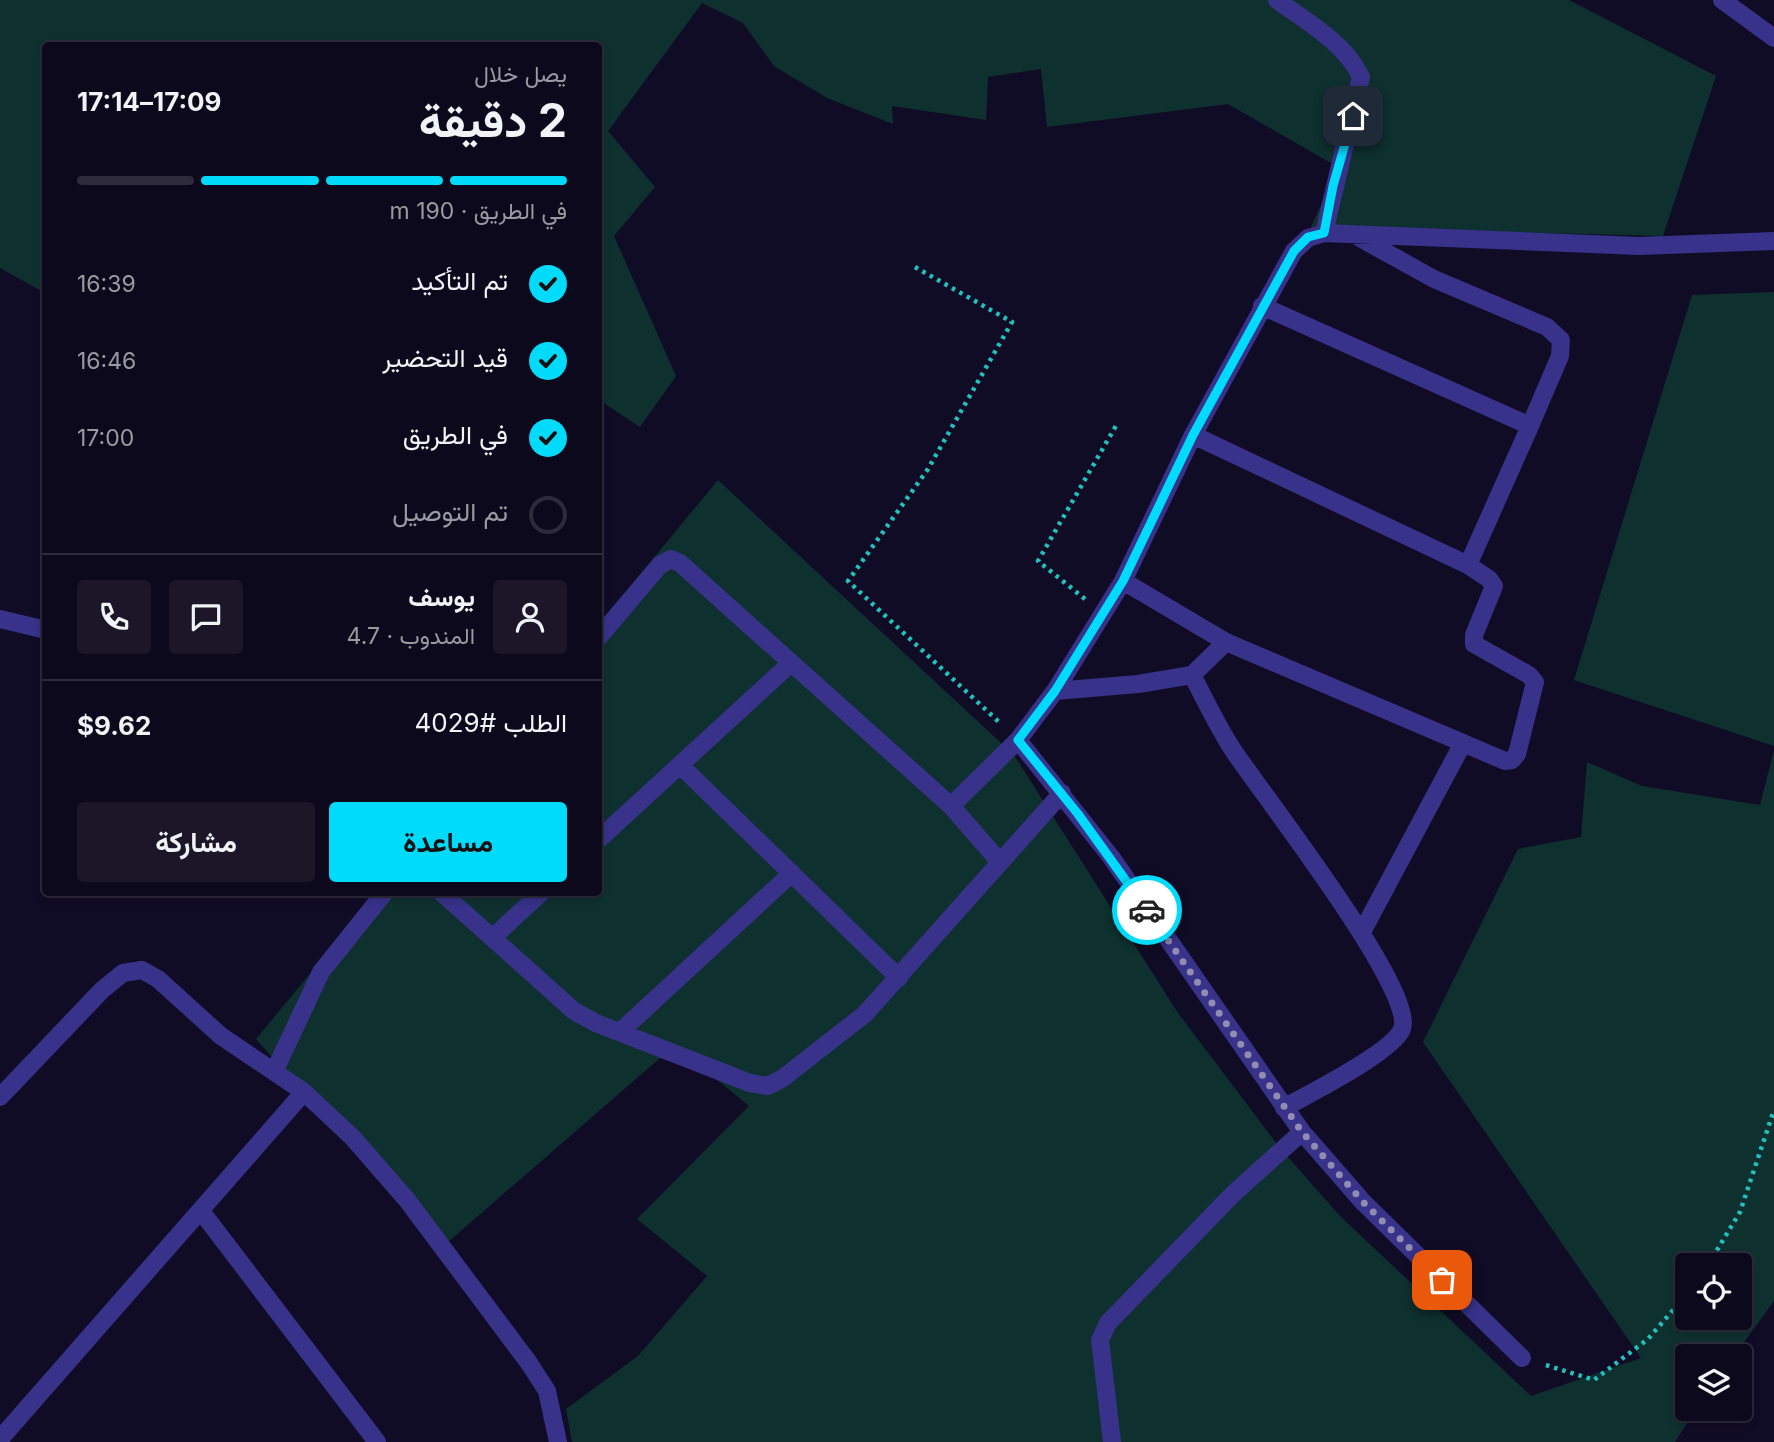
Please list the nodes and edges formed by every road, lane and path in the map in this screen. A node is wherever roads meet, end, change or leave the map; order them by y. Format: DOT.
graph roads {
  1 [pos="1278,0"];
  2 [pos="1722,0"];
  3 [pos="1774,38"];
  4 [pos="1324,233"];
  5 [pos="1357,236"];
  6 [pos="1774,241"];
  7 [pos="915,267"];
  8 [pos="1262,306"];
  9 [pos="1117,424"];
  10 [pos="1530,426"];
  11 [pos="1193,435"];
  12 [pos="1468,565"];
  13 [pos="1123,581"];
  14 [pos="1104,614"];
  15 [pos="0,619"];
  16 [pos="42,629"];
  17 [pos="602,633"];
  18 [pos="1226,642"];
  19 [pos="792,663"];
  20 [pos="1192,675"];
  21 [pos="1055,691"];
  22 [pos="1018,740"];
  23 [pos="1462,743"];
  24 [pos="680,765"];
  25 [pos="1062,793"];
  26 [pos="951,806"];
  27 [pos="602,836"];
  28 [pos="1000,862"];
  29 [pos="792,873"];
  30 [pos="382,896"];
  31 [pos="446,896"];
  32 [pos="537,896"];
  33 [pos="1362,932"];
  34 [pos="492,937"];
  35 [pos="899,978"];
  36 [pos="621,1031"];
  37 [pos="275,1070"];
  38 [pos="304,1092"];
  39 [pos="0,1097"];
  40 [pos="1284,1108"];
  41 [pos="1774,1110"];
  42 [pos="1302,1132"];
  43 [pos="201,1211"];
  44 [pos="1715,1253"];
  45 [pos="1675,1308"];
  46 [pos="1522,1358"];
  47 [pos="0,1440"];
  48 [pos="377,1442"];
  49 [pos="558,1442"];
  50 [pos="1112,1442"];
  1 -- 4 [label="street"];
  2 -- 3 [label="street"];
  4 -- 5 [label="street"];
  4 -- 8 [label="street"];
  5 -- 6 [label="street"];
  5 -- 10 [label="street"];
  7 -- 22 [label="path"];
  8 -- 10 [label="street"];
  8 -- 11 [label="street"];
  9 -- 14 [label="path"];
  10 -- 12 [label="street"];
  11 -- 12 [label="street"];
  11 -- 13 [label="street"];
  12 -- 23 [label="street"];
  13 -- 14 [label="street"];
  13 -- 18 [label="street"];
  14 -- 21 [label="street"];
  15 -- 16 [label="street"];
  17 -- 19 [label="street"];
  18 -- 20 [label="street"];
  18 -- 23 [label="street"];
  19 -- 24 [label="street"];
  19 -- 26 [label="street"];
  20 -- 21 [label="street"];
  20 -- 33 [label="street"];
  21 -- 22 [label="street"];
  22 -- 25 [label="street"];
  22 -- 26 [label="street"];
  23 -- 33 [label="street"];
  24 -- 27 [label="street"];
  24 -- 29 [label="street"];
  25 -- 28 [label="street"];
  25 -- 40 [label="street"];
  26 -- 28 [label="street"];
  28 -- 35 [label="street"];
  29 -- 35 [label="street"];
  29 -- 36 [label="street"];
  30 -- 37 [label="street"];
  31 -- 34 [label="street"];
  32 -- 34 [label="street"];
  33 -- 40 [label="street"];
  34 -- 36 [label="street"];
  35 -- 36 [label="street"];
  37 -- 38 [label="street"];
  37 -- 39 [label="street"];
  38 -- 43 [label="street"];
  38 -- 49 [label="street"];
  40 -- 42 [label="street"];
  41 -- 44 [label="path"];
  42 -- 46 [label="street"];
  42 -- 50 [label="street"];
  43 -- 47 [label="street"];
  43 -- 48 [label="street"];
  45 -- 46 [label="path"];
}
